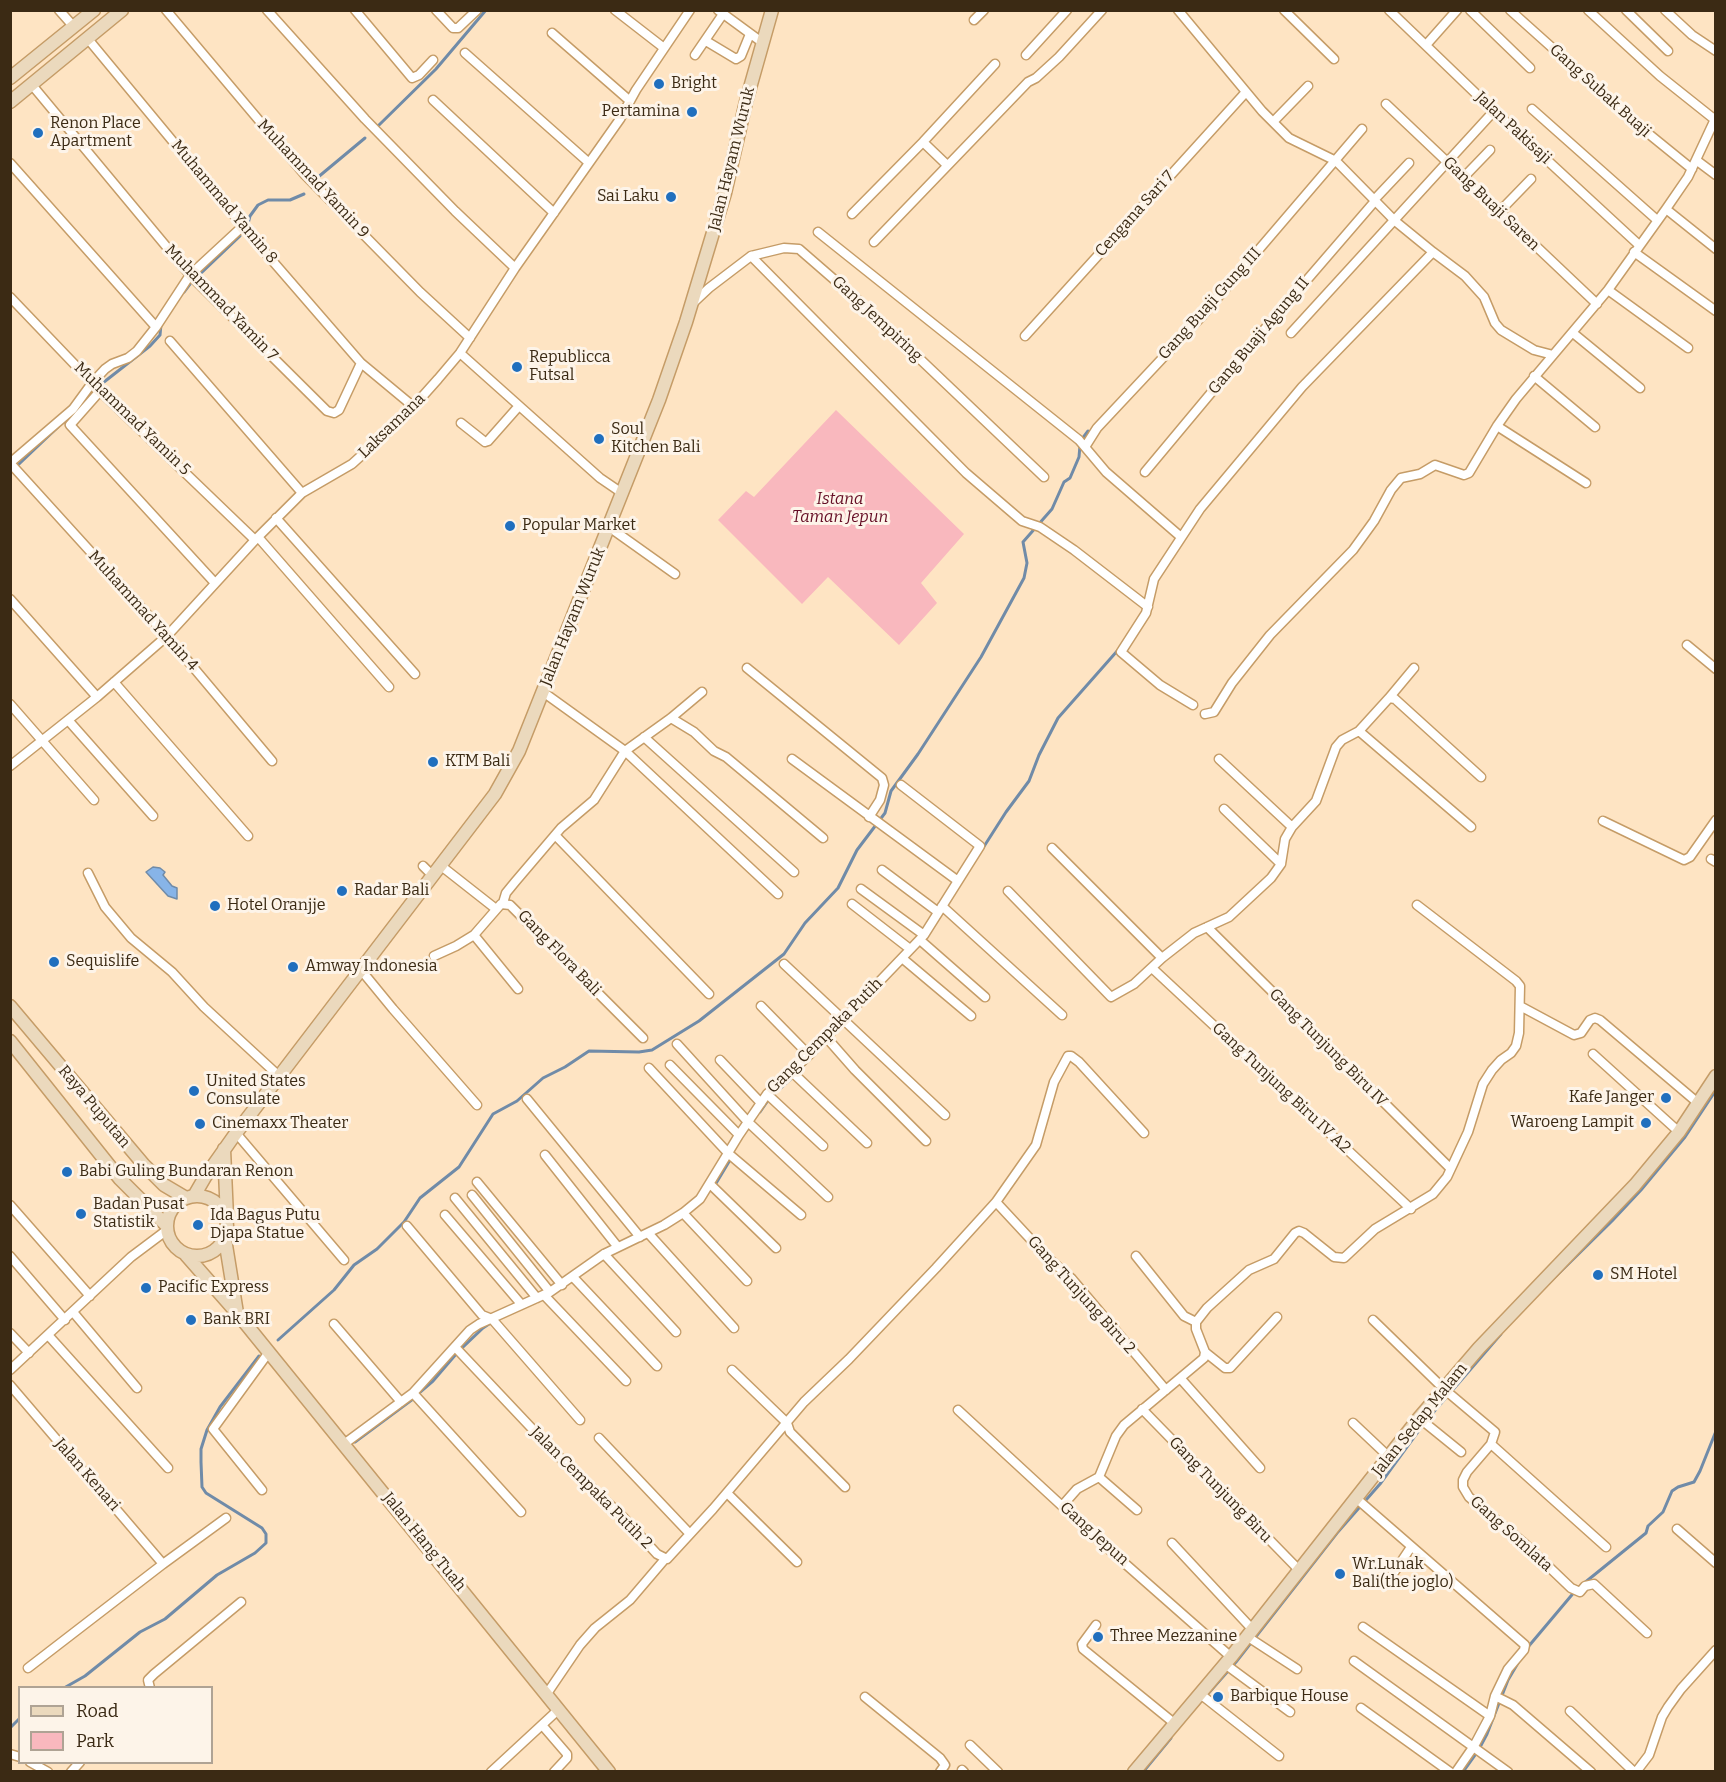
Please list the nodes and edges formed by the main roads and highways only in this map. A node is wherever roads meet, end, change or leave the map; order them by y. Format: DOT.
graph roads {
  1 [pos="122,10"];
  2 [pos="772,10"];
  3 [pos="90,14"];
  4 [pos="93,35"];
  5 [pos="10,78"];
  6 [pos="10,102"];
  7 [pos="10,1006"];
  8 [pos="11,1044"];
  9 [pos="1716,1076"];
  10 [pos="224,1149"];
  11 [pos="190,1197"];
  12 [pos="227,1218"];
  13 [pos="168,1231"];
  14 [pos="225,1239"];
  15 [pos="186,1255"];
  16 [pos="237,1313"];
  17 [pos="609,1772"];
  18 [pos="1134,1772"];
  1 -- 4 [label="main road"];
  2 -- 10 [label="main road, Jalan Hayam Wuruk"];
  3 -- 4 [label="main road"];
  3 -- 5 [label="main road"];
  4 -- 6 [label="main road"];
  7 -- 11 [label="main road, Raya Puputan"];
  8 -- 13 [label="main road, Raya Puputan"];
  9 -- 18 [label="main road, Jalan Sedap Malam"];
  10 -- 11 [label="main road, Jalan Hayam Wuruk"];
  10 -- 12 [label="main road"];
  11 -- 12 [label="main road"];
  11 -- 13 [label="main road"];
  12 -- 14 [label="main road"];
  13 -- 15 [label="main road"];
  14 -- 15 [label="main road"];
  14 -- 16 [label="main road"];
  15 -- 16 [label="main road, Jalan Hang Tuah"];
  16 -- 17 [label="main road, Jalan Hang Tuah"];
}
